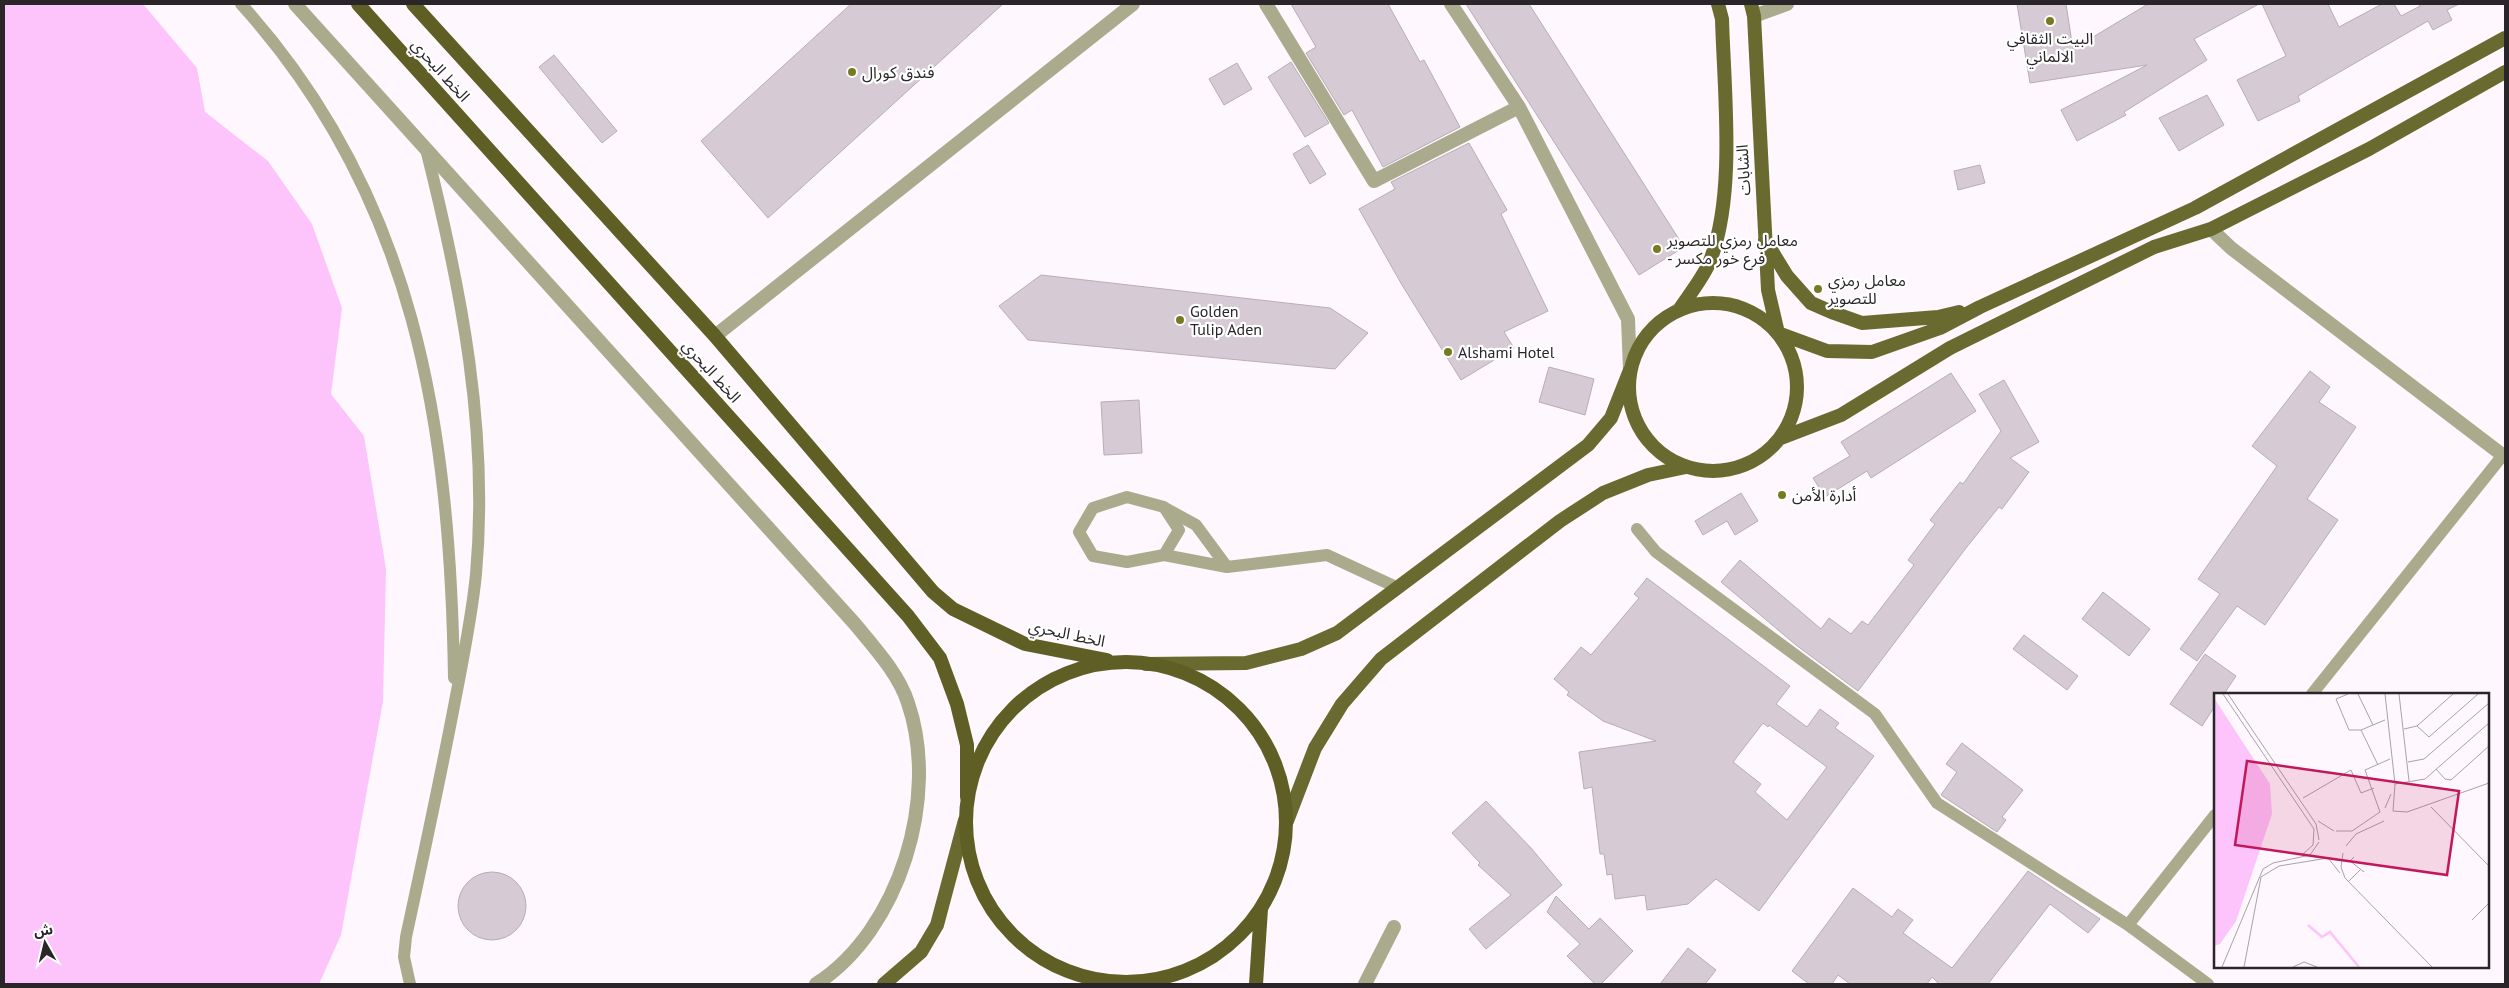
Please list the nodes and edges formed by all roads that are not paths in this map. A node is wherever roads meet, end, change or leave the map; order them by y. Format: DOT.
graph roads {
  1 [pos="240,4"];
  2 [pos="295,4"];
  3 [pos="358,4"];
  4 [pos="413,4"];
  5 [pos="1133,4"];
  6 [pos="1266,4"];
  7 [pos="1451,4"];
  8 [pos="1718,4"];
  9 [pos="1787,4"];
  10 [pos="1752,10"];
  11 [pos="2505,38"];
  12 [pos="2505,72"];
  13 [pos="1520,107"];
  14 [pos="426,149"];
  15 [pos="2211,229"];
  16 [pos="2144,232"];
  17 [pos="1764,239"];
  18 [pos="2154,247"];
  19 [pos="1980,307"];
  20 [pos="1679,310"];
  21 [pos="1778,333"];
  22 [pos="715,336"];
  23 [pos="1630,370"];
  24 [pos="1781,438"];
  25 [pos="2504,456"];
  26 [pos="1686,467"];
  27 [pos="1164,507"];
  28 [pos="1637,529"];
  29 [pos="1164,555"];
  30 [pos="1227,567"];
  31 [pos="1396,587"];
  32 [pos="1123,662"];
  33 [pos="1146,664"];
  34 [pos="2313,693"];
  35 [pos="454,706"];
  36 [pos="967,797"];
  37 [pos="2214,816"];
  38 [pos="965,820"];
  39 [pos="1286,821"];
  40 [pos="1261,909"];
  41 [pos="2128,925"];
  42 [pos="1394,927"];
  43 [pos="1098,983"];
  44 [pos="410,984"];
  45 [pos="816,984"];
  46 [pos="884,984"];
  47 [pos="1256,984"];
  48 [pos="1365,984"];
  49 [pos="2208,984"];
  1 -- 35 [label="lane"];
  2 -- 14 [label="street"];
  3 -- 36 [label="highway, الخط البحري"];
  4 -- 22 [label="highway, الخط البحري"];
  5 -- 22 [label="street"];
  6 -- 13 [label="street"];
  7 -- 13 [label="street"];
  8 -- 20 [label="main road, الشابات"];
  9 -- 10 [label="street"];
  10 -- 17 [label="main road, الشابات"];
  11 -- 16 [label="main road"];
  12 -- 15 [label="main road"];
  13 -- 23 [label="street"];
  14 -- 35 [label="lane"];
  14 -- 45 [label="street"];
  15 -- 18 [label="main road"];
  15 -- 25 [label="street"];
  16 -- 18 [label="main road"];
  16 -- 19 [label="main road"];
  17 -- 19 [label="main road"];
  17 -- 21 [label="main road, الشابات"];
  18 -- 24 [label="main road"];
  19 -- 21 [label="main road"];
  20 -- 21 [label="main road"];
  20 -- 23 [label="main road"];
  21 -- 24 [label="main road"];
  22 -- 32 [label="highway, الخط البحري"];
  23 -- 26 [label="main road"];
  23 -- 31 [label="main road"];
  24 -- 26 [label="main road"];
  25 -- 34 [label="lane"];
  26 -- 39 [label="main road"];
  27 -- 29 [label="lane"];
  27 -- 29 [label="lane"];
  27 -- 30 [label="lane"];
  28 -- 41 [label="lane"];
  29 -- 30 [label="lane"];
  30 -- 31 [label="lane"];
  31 -- 33 [label="main road"];
  32 -- 33 [label="highway"];
  32 -- 36 [label="highway"];
  33 -- 39 [label="highway"];
  35 -- 44 [label="lane"];
  36 -- 38 [label="highway"];
  37 -- 41 [label="lane"];
  38 -- 43 [label="highway"];
  38 -- 46 [label="main road"];
  39 -- 40 [label="highway"];
  40 -- 43 [label="highway"];
  40 -- 47 [label="highway"];
  41 -- 49 [label="lane"];
  42 -- 48 [label="street"];
}
